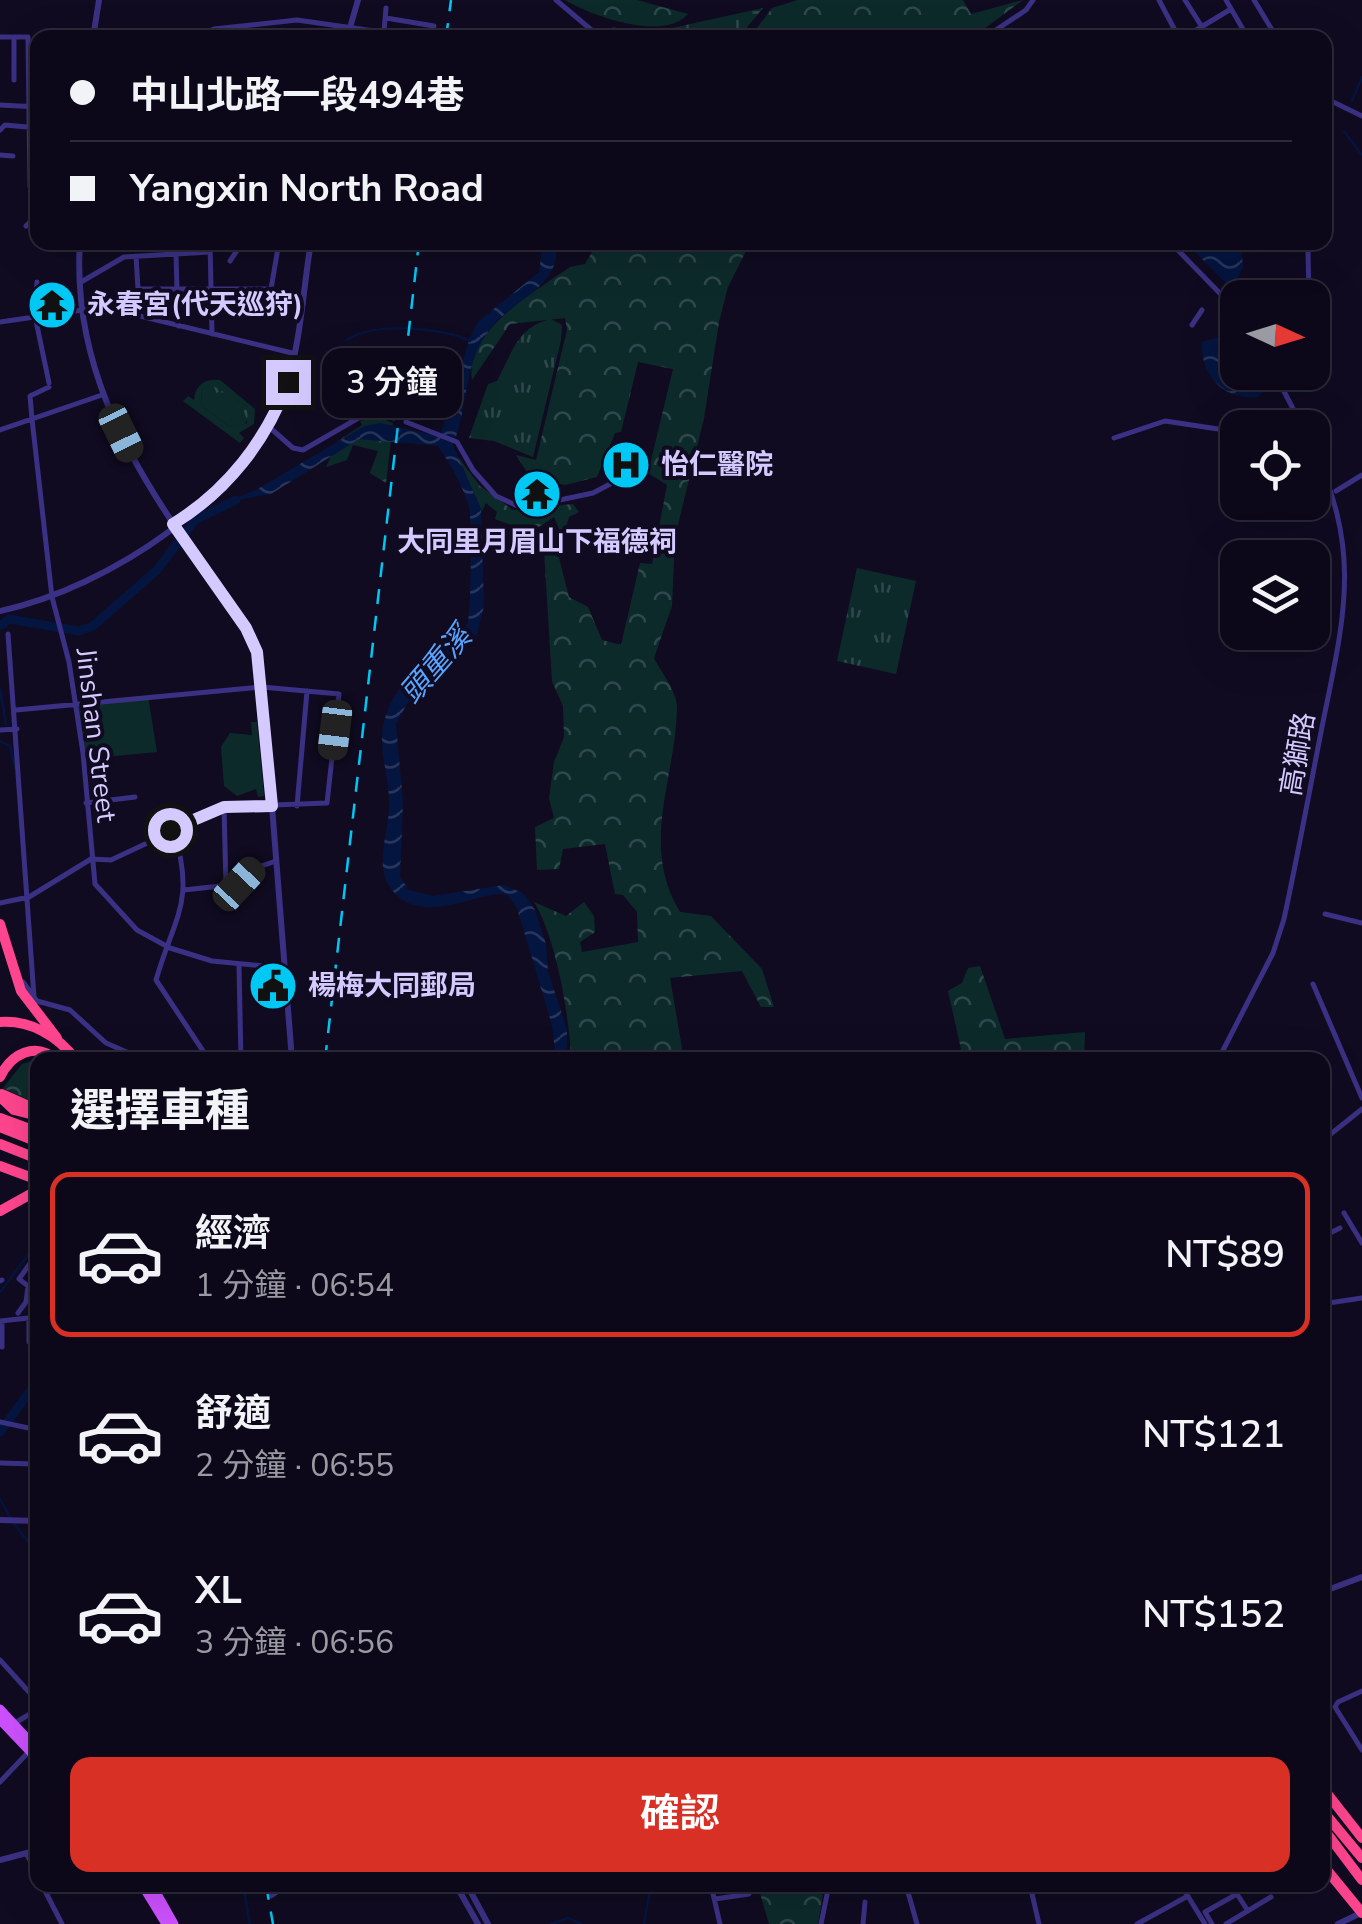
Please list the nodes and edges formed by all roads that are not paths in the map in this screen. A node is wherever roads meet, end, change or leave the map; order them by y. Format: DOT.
graph roads {
  1 [pos="99,0"];
  2 [pos="358,0"];
  3 [pos="556,0"];
  4 [pos="1032,0"];
  5 [pos="1159,0"];
  6 [pos="1226,0"];
  7 [pos="1186,1"];
  8 [pos="1249,2"];
  9 [pos="386,8"];
  10 [pos="1231,9"];
  11 [pos="386,18"];
  12 [pos="349,26"];
  13 [pos="434,26"];
  14 [pos="1202,26"];
  15 [pos="93,30"];
  16 [pos="231,30"];
  17 [pos="348,30"];
  18 [pos="377,30"];
  19 [pos="384,30"];
  20 [pos="592,30"];
  21 [pos="996,30"];
  22 [pos="1176,30"];
  23 [pos="1195,30"];
  24 [pos="1204,30"];
  25 [pos="1243,30"];
  26 [pos="1271,30"];
  27 [pos="0,36"];
  28 [pos="14,36"];
  29 [pos="30,50"];
  30 [pos="14,80"];
  31 [pos="30,101"];
  32 [pos="1332,101"];
  33 [pos="0,105"];
  34 [pos="29,106"];
  35 [pos="1362,116"];
  36 [pos="3,127"];
  37 [pos="29,127"];
  38 [pos="0,156"];
  39 [pos="13,156"];
  40 [pos="30,187"];
  41 [pos="30,222"];
  42 [pos="26,226"];
  43 [pos="80,250"];
  44 [pos="237,250"];
  45 [pos="278,250"];
  46 [pos="310,250"];
  47 [pos="1178,250"];
  48 [pos="1308,251"];
  49 [pos="210,252"];
  50 [pos="176,254"];
  51 [pos="136,256"];
  52 [pos="230,261"];
  53 [pos="1309,280"];
  54 [pos="37,282"];
  55 [pos="78,283"];
  56 [pos="178,288"];
  57 [pos="211,288"];
  58 [pos="1220,293"];
  59 [pos="79,310"];
  60 [pos="1202,310"];
  61 [pos="36,316"];
  62 [pos="0,322"];
  63 [pos="1192,325"];
  64 [pos="178,326"];
  65 [pos="212,334"];
  66 [pos="292,353"];
  67 [pos="102,395"];
  68 [pos="394,418"];
  69 [pos="32,419"];
  70 [pos="406,422"];
  71 [pos="268,426"];
  72 [pos="1220,429"];
  73 [pos="0,430"];
  74 [pos="1114,438"];
  75 [pos="624,462"];
  76 [pos="1362,475"];
  77 [pos="1330,480"];
  78 [pos="1336,491"];
  79 [pos="173,524"];
  80 [pos="52,597"];
  81 [pos="0,611"];
  82 [pos="8,634"];
  83 [pos="262,687"];
  84 [pos="307,691"];
  85 [pos="75,705"];
  86 [pos="16,710"];
  87 [pos="18,728"];
  88 [pos="0,730"];
  89 [pos="135,797"];
  90 [pos="86,803"];
  91 [pos="272,806"];
  92 [pos="297,806"];
  93 [pos="224,807"];
  94 [pos="174,828"];
  95 [pos="91,860"];
  96 [pos="276,861"];
  97 [pos="226,887"];
  98 [pos="184,890"];
  99 [pos="27,898"];
  100 [pos="0,903"];
  101 [pos="1326,914"];
  102 [pos="0,921"];
  103 [pos="1362,923"];
  104 [pos="170,948"];
  105 [pos="239,966"];
  106 [pos="284,968"];
  107 [pos="1313,984"];
  108 [pos="34,1007"];
  109 [pos="0,1022"];
  110 [pos="57,1038"];
  111 [pos="69,1052"];
  112 [pos="127,1052"];
  113 [pos="203,1052"];
  114 [pos="240,1052"];
  115 [pos="291,1052"];
  116 [pos="1222,1052"];
  117 [pos="30,1053"];
  118 [pos="0,1077"];
  119 [pos="0,1095"];
  120 [pos="1362,1098"];
  121 [pos="30,1109"];
  122 [pos="1362,1109"];
  123 [pos="30,1112"];
  124 [pos="0,1118"];
  125 [pos="0,1127"];
  126 [pos="30,1129"];
  127 [pos="1330,1134"];
  128 [pos="30,1139"];
  129 [pos="0,1144"];
  130 [pos="30,1156"];
  131 [pos="0,1166"];
  132 [pos="30,1177"];
  133 [pos="30,1194"];
  134 [pos="0,1211"];
  135 [pos="1344,1213"];
  136 [pos="1340,1228"];
  137 [pos="1330,1233"];
  138 [pos="1362,1243"];
  139 [pos="30,1263"];
  140 [pos="1362,1298"];
  141 [pos="1330,1303"];
  142 [pos="18,1313"];
  143 [pos="29,1318"];
  144 [pos="1,1321"];
  145 [pos="30,1342"];
  146 [pos="2,1347"];
  147 [pos="2,1422"];
  148 [pos="30,1428"];
  149 [pos="0,1462"];
  150 [pos="30,1464"];
  151 [pos="2,1520"];
  152 [pos="30,1521"];
  153 [pos="1362,1577"];
  154 [pos="1330,1589"];
  155 [pos="0,1660"];
  156 [pos="1362,1691"];
  157 [pos="30,1696"];
  158 [pos="0,1709"];
  159 [pos="30,1711"];
  160 [pos="7,1725"];
  161 [pos="30,1744"];
  162 [pos="30,1749"];
  163 [pos="1362,1750"];
  164 [pos="0,1782"];
  165 [pos="1330,1799"];
  166 [pos="1330,1815"];
  167 [pos="1330,1837"];
  168 [pos="1357,1841"];
  169 [pos="30,1852"];
  170 [pos="26,1853"];
  171 [pos="1362,1858"];
  172 [pos="0,1860"];
  173 [pos="30,1860"];
  174 [pos="1330,1874"];
  175 [pos="1362,1880"];
  176 [pos="46,1892"];
  177 [pos="146,1892"];
  178 [pos="156,1892"];
  179 [pos="460,1892"];
  180 [pos="471,1892"];
  181 [pos="712,1892"];
  182 [pos="749,1892"];
  183 [pos="827,1892"];
  184 [pos="908,1892"];
  185 [pos="1031,1892"];
  186 [pos="1186,1892"];
  187 [pos="1188,1896"];
  188 [pos="1271,1897"];
  189 [pos="714,1899"];
  190 [pos="865,1902"];
  191 [pos="1248,1911"];
  192 [pos="1362,1913"];
  193 [pos="1352,1921"];
  194 [pos="62,1924"];
  195 [pos="166,1924"];
  196 [pos="174,1924"];
  197 [pos="478,1924"];
  198 [pos="488,1924"];
  199 [pos="720,1924"];
  200 [pos="821,1924"];
  201 [pos="864,1924"];
  202 [pos="917,1924"];
  203 [pos="1038,1924"];
  204 [pos="1138,1924"];
  205 [pos="1209,1924"];
  206 [pos="1226,1924"];
  207 [pos="1338,1924"];
  1 -- 15 [label="street"];
  2 -- 12 [label="street"];
  3 -- 20 [label="street"];
  4 -- 21 [label="street"];
  5 -- 22 [label="street"];
  6 -- 10 [label="street"];
  7 -- 14 [label="street"];
  8 -- 26 [label="street"];
  9 -- 11 [label="street"];
  10 -- 14 [label="street"];
  10 -- 25 [label="street"];
  11 -- 13 [label="street"];
  11 -- 19 [label="street"];
  12 -- 16 [label="street"];
  12 -- 17 [label="street"];
  12 -- 18 [label="street"];
  14 -- 23 [label="street"];
  14 -- 24 [label="street"];
  27 -- 28 [label="street"];
  28 -- 29 [label="street"];
  28 -- 30 [label="street"];
  31 -- 34 [label="street"];
  32 -- 35 [label="street"];
  33 -- 34 [label="street"];
  34 -- 37 [label="street"];
  36 -- 37 [label="street"];
  37 -- 40 [label="street"];
  38 -- 39 [label="street"];
  41 -- 42 [label="street"];
  43 -- 55 [label="street"];
  44 -- 52 [label="street"];
  45 -- 57 [label="street"];
  46 -- 66 [label="street"];
  47 -- 58 [label="street"];
  48 -- 53 [label="street"];
  49 -- 50 [label="street"];
  49 -- 57 [label="street"];
  50 -- 51 [label="street"];
  50 -- 56 [label="street"];
  51 -- 55 [label="street"];
  51 -- 56 [label="street"];
  54 -- 61 [label="street"];
  55 -- 59 [label="street"];
  56 -- 57 [label="street"];
  56 -- 64 [label="street"];
  57 -- 65 [label="street"];
  59 -- 61 [label="street"];
  59 -- 64 [label="street"];
  59 -- 67 [label="street"];
  60 -- 63 [label="street"];
  61 -- 62 [label="street"];
  61 -- 69 [label="street"];
  64 -- 65 [label="street"];
  65 -- 66 [label="street"];
  66 -- 71 [label="street"];
  67 -- 69 [label="street"];
  67 -- 79 [label="street"];
  68 -- 71 [label="street"];
  69 -- 73 [label="street"];
  69 -- 80 [label="street, Jinshan Street"];
  70 -- 75 [label="street"];
  71 -- 79 [label="street"];
  72 -- 74 [label="street"];
  76 -- 78 [label="street"];
  77 -- 78 [label="street, 高獅路"];
  78 -- 116 [label="street, 高獅路"];
  79 -- 80 [label="street"];
  79 -- 83 [label="street"];
  80 -- 81 [label="street"];
  80 -- 85 [label="street, Jinshan Street"];
  82 -- 86 [label="street"];
  83 -- 84 [label="street"];
  83 -- 85 [label="street"];
  83 -- 91 [label="street"];
  84 -- 92 [label="street"];
  84 -- 92 [label="street"];
  85 -- 86 [label="street"];
  85 -- 90 [label="street, Jinshan Street"];
  86 -- 87 [label="street"];
  87 -- 88 [label="street"];
  87 -- 99 [label="street"];
  89 -- 90 [label="street"];
  90 -- 95 [label="street, Jinshan Street"];
  91 -- 92 [label="street"];
  91 -- 93 [label="street"];
  91 -- 96 [label="street"];
  93 -- 94 [label="street"];
  93 -- 97 [label="street"];
  94 -- 95 [label="street"];
  94 -- 98 [label="street"];
  95 -- 99 [label="street"];
  95 -- 104 [label="street, Jinshan Street"];
  96 -- 97 [label="street"];
  96 -- 106 [label="street"];
  97 -- 98 [label="street"];
  98 -- 104 [label="street"];
  99 -- 100 [label="street"];
  99 -- 108 [label="street"];
  101 -- 103 [label="street"];
  102 -- 108 [label="highway"];
  104 -- 105 [label="street, Jinshan Street"];
  104 -- 113 [label="street"];
  105 -- 106 [label="street, Jinshan Street"];
  105 -- 114 [label="street"];
  106 -- 115 [label="street"];
  107 -- 120 [label="street"];
  108 -- 110 [label="highway"];
  108 -- 112 [label="street"];
  109 -- 110 [label="highway"];
  110 -- 111 [label="highway"];
  117 -- 118 [label="highway"];
  119 -- 121 [label="highway"];
  119 -- 123 [label="highway"];
  122 -- 127 [label="street"];
  124 -- 126 [label="highway"];
  125 -- 128 [label="highway"];
  129 -- 130 [label="highway"];
  131 -- 132 [label="highway"];
  133 -- 134 [label="highway"];
  135 -- 138 [label="street"];
  136 -- 137 [label="street"];
  139 -- 142 [label="street"];
  140 -- 141 [label="street"];
  143 -- 144 [label="street"];
  143 -- 145 [label="street"];
  144 -- 146 [label="street"];
  147 -- 148 [label="street"];
  149 -- 150 [label="street"];
  151 -- 152 [label="street"];
  153 -- 154 [label="street"];
  155 -- 157 [label="street"];
  156 -- 163 [label="street"];
  158 -- 160 [label="main road"];
  159 -- 160 [label="street"];
  160 -- 161 [label="main road"];
  162 -- 164 [label="street"];
  165 -- 168 [label="highway"];
  166 -- 168 [label="highway"];
  167 -- 175 [label="highway"];
  168 -- 171 [label="highway"];
  169 -- 170 [label="street"];
  170 -- 172 [label="street"];
  170 -- 173 [label="street"];
  174 -- 192 [label="highway"];
  176 -- 194 [label="street"];
  177 -- 195 [label="main road"];
  178 -- 196 [label="main road"];
  179 -- 197 [label="street"];
  180 -- 198 [label="street"];
  181 -- 189 [label="street"];
  182 -- 189 [label="street"];
  183 -- 200 [label="street"];
  184 -- 202 [label="street"];
  185 -- 203 [label="street"];
  186 -- 187 [label="street"];
  187 -- 204 [label="street"];
  187 -- 205 [label="street"];
  188 -- 191 [label="street"];
  189 -- 199 [label="street"];
  190 -- 201 [label="street"];
  191 -- 205 [label="street"];
  191 -- 206 [label="street"];
  192 -- 193 [label="street"];
  193 -- 207 [label="street"];
}
